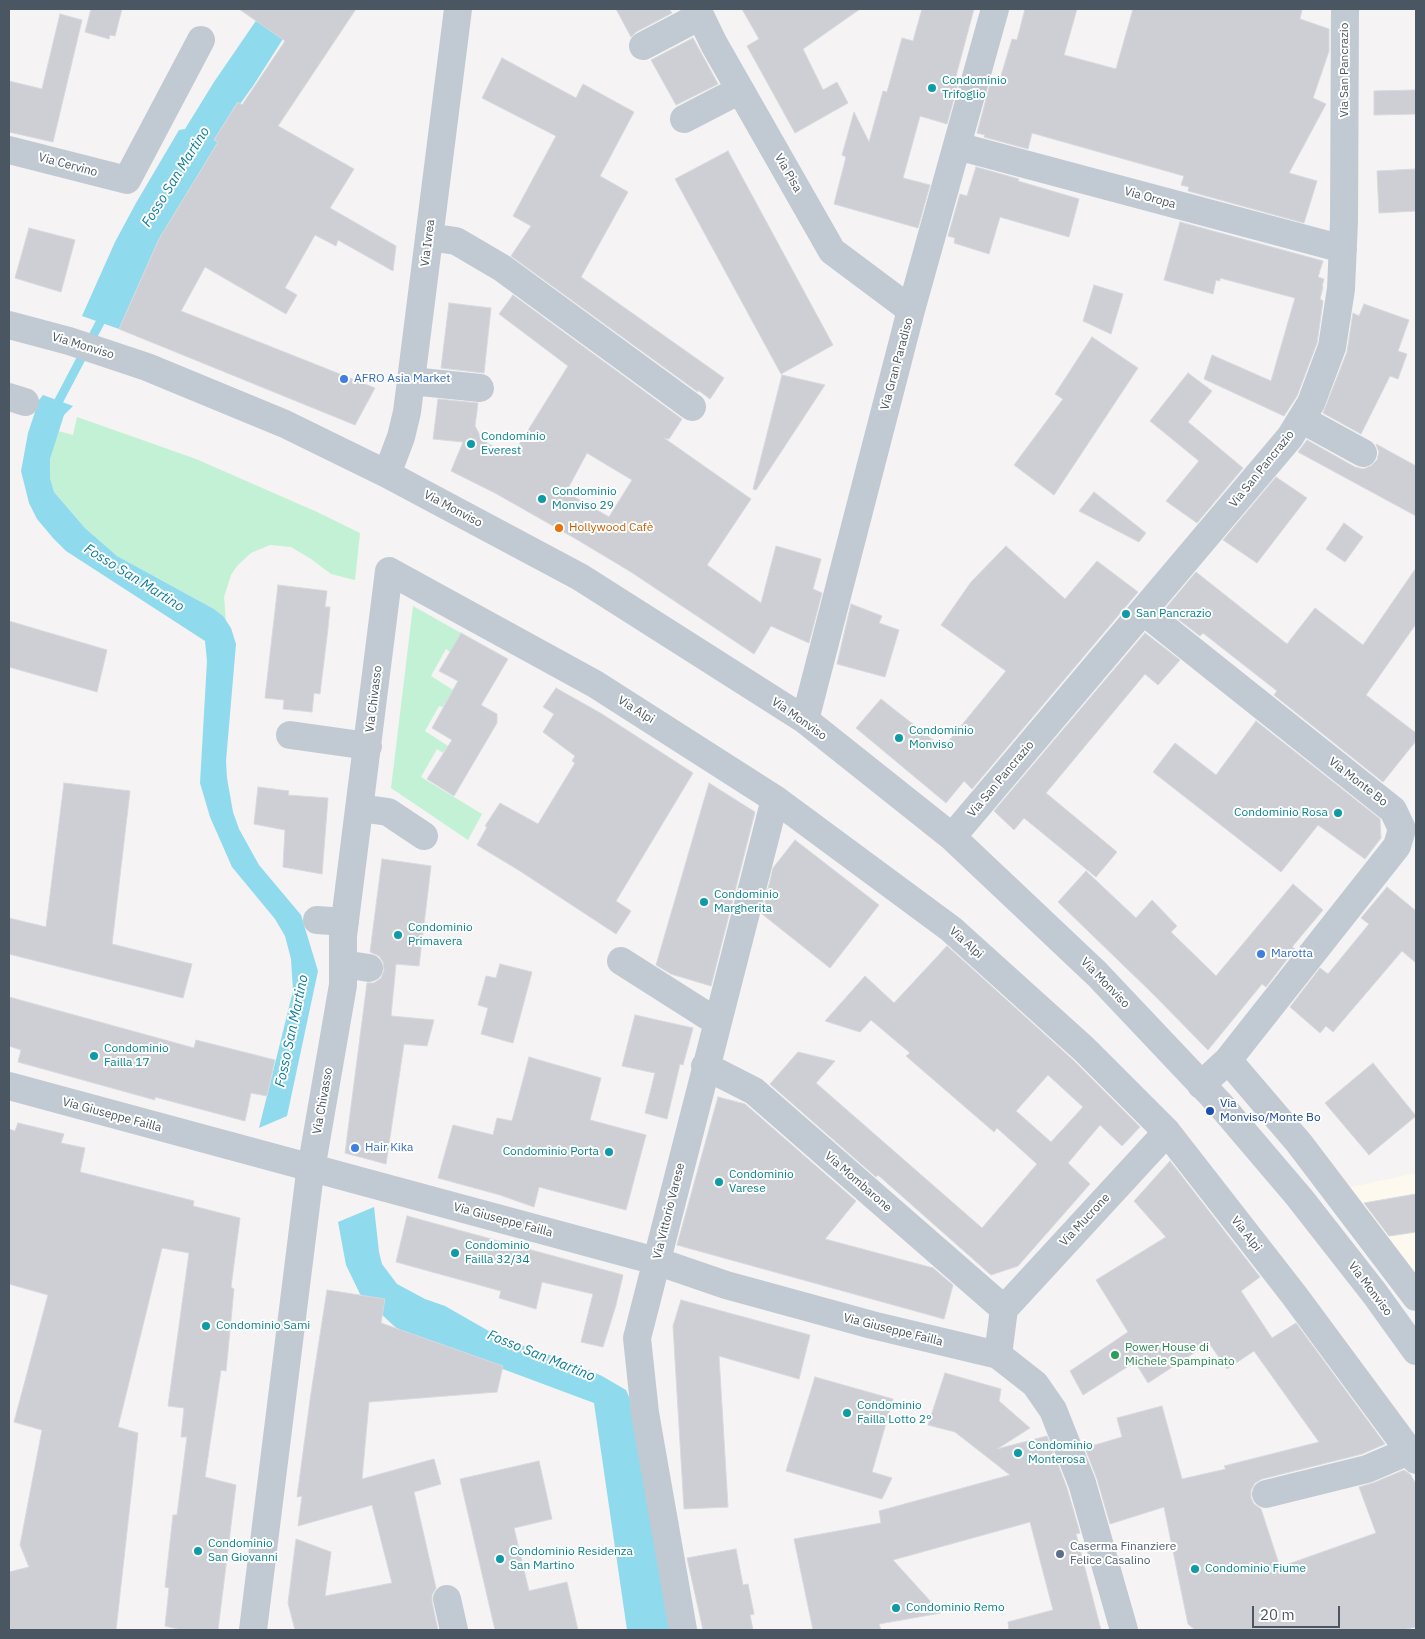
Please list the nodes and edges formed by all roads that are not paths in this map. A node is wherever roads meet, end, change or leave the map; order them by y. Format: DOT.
graph roads {
  1 [pos="458,9"];
  2 [pos="995,9"];
  3 [pos="1345,9"];
  4 [pos="698,12"];
  5 [pos="201,40"];
  6 [pos="643,46"];
  7 [pos="740,90"];
  8 [pos="684,119"];
  9 [pos="957,146"];
  10 [pos="9,150"];
  11 [pos="429,237"];
  12 [pos="1343,249"];
  13 [pos="911,310"];
  14 [pos="9,325"];
  15 [pos="411,381"];
  16 [pos="480,388"];
  17 [pos="692,407"];
  18 [pos="1301,419"];
  19 [pos="1362,453"];
  20 [pos="387,474"];
  21 [pos="389,571"];
  22 [pos="1143,611"];
  23 [pos="805,720"];
  24 [pos="290,735"];
  25 [pos="368,746"];
  26 [pos="775,798"];
  27 [pos="360,808"];
  28 [pos="424,836"];
  29 [pos="952,837"];
  30 [pos="317,920"];
  31 [pos="345,922"];
  32 [pos="621,961"];
  33 [pos="717,1022"];
  34 [pos="1228,1060"];
  35 [pos="706,1066"];
  36 [pos="1201,1085"];
  37 [pos="9,1086"];
  38 [pos="1167,1132"];
  39 [pos="311,1169"];
  40 [pos="656,1261"];
  41 [pos="1416,1297"];
  42 [pos="1004,1309"];
  43 [pos="1416,1351"];
  44 [pos="998,1355"];
  45 [pos="1413,1456"];
  46 [pos="1266,1494"];
  47 [pos="447,1599"];
  48 [pos="253,1630"];
  49 [pos="454,1630"];
  50 [pos="684,1630"];
  51 [pos="1124,1630"];
  1 -- 11 [label="street, Via Ivrea"];
  2 -- 9 [label="street, Via Gran Paradiso"];
  3 -- 12 [label="street, Via San Pancrazio"];
  4 -- 6 [label="street"];
  4 -- 7 [label="street, Via Pisa"];
  5 -- 10 [label="street, Via Cervino"];
  7 -- 8 [label="street"];
  7 -- 13 [label="street, Via Pisa"];
  9 -- 12 [label="street, Via Oropa"];
  9 -- 13 [label="street, Via Gran Paradiso"];
  11 -- 15 [label="street, Via Ivrea"];
  11 -- 17 [label="street"];
  12 -- 18 [label="street, Via San Pancrazio"];
  13 -- 23 [label="street, Via Gran Paradiso"];
  14 -- 20 [label="street, Via Monviso"];
  15 -- 16 [label="street"];
  15 -- 20 [label="street, Via Ivrea"];
  18 -- 19 [label="street"];
  18 -- 22 [label="street, Via San Pancrazio"];
  20 -- 23 [label="street, Via Monviso"];
  21 -- 25 [label="street, Via Chivasso"];
  21 -- 26 [label="street, Via Alpi"];
  22 -- 29 [label="street, Via San Pancrazio"];
  22 -- 34 [label="street, Via Monte Bo"];
  23 -- 29 [label="street, Via Monviso"];
  24 -- 25 [label="street"];
  25 -- 27 [label="street, Via Chivasso"];
  26 -- 33 [label="street, Via Vittorio Varese"];
  26 -- 38 [label="street, Via Alpi"];
  27 -- 28 [label="street"];
  27 -- 31 [label="street, Via Chivasso"];
  29 -- 36 [label="street, Via Monviso"];
  30 -- 31 [label="street"];
  31 -- 39 [label="street, Via Chivasso"];
  32 -- 33 [label="street"];
  33 -- 35 [label="street, Via Vittorio Varese"];
  34 -- 36 [label="street, Via Monte Bo"];
  34 -- 41 [label="street"];
  35 -- 40 [label="street, Via Vittorio Varese"];
  35 -- 42 [label="street, Via Mombarone"];
  36 -- 43 [label="street, Via Monviso"];
  37 -- 39 [label="street, Via Giuseppe Failla"];
  38 -- 42 [label="street, Via Mucrone"];
  38 -- 45 [label="street, Via Alpi"];
  39 -- 40 [label="street, Via Giuseppe Failla"];
  39 -- 48 [label="street, Via Chivasso"];
  40 -- 44 [label="street, Via Giuseppe Failla"];
  40 -- 50 [label="street, Via Vittorio Varese"];
  42 -- 44 [label="street"];
  44 -- 51 [label="street"];
  45 -- 46 [label="street"];
  47 -- 49 [label="street"];
}
